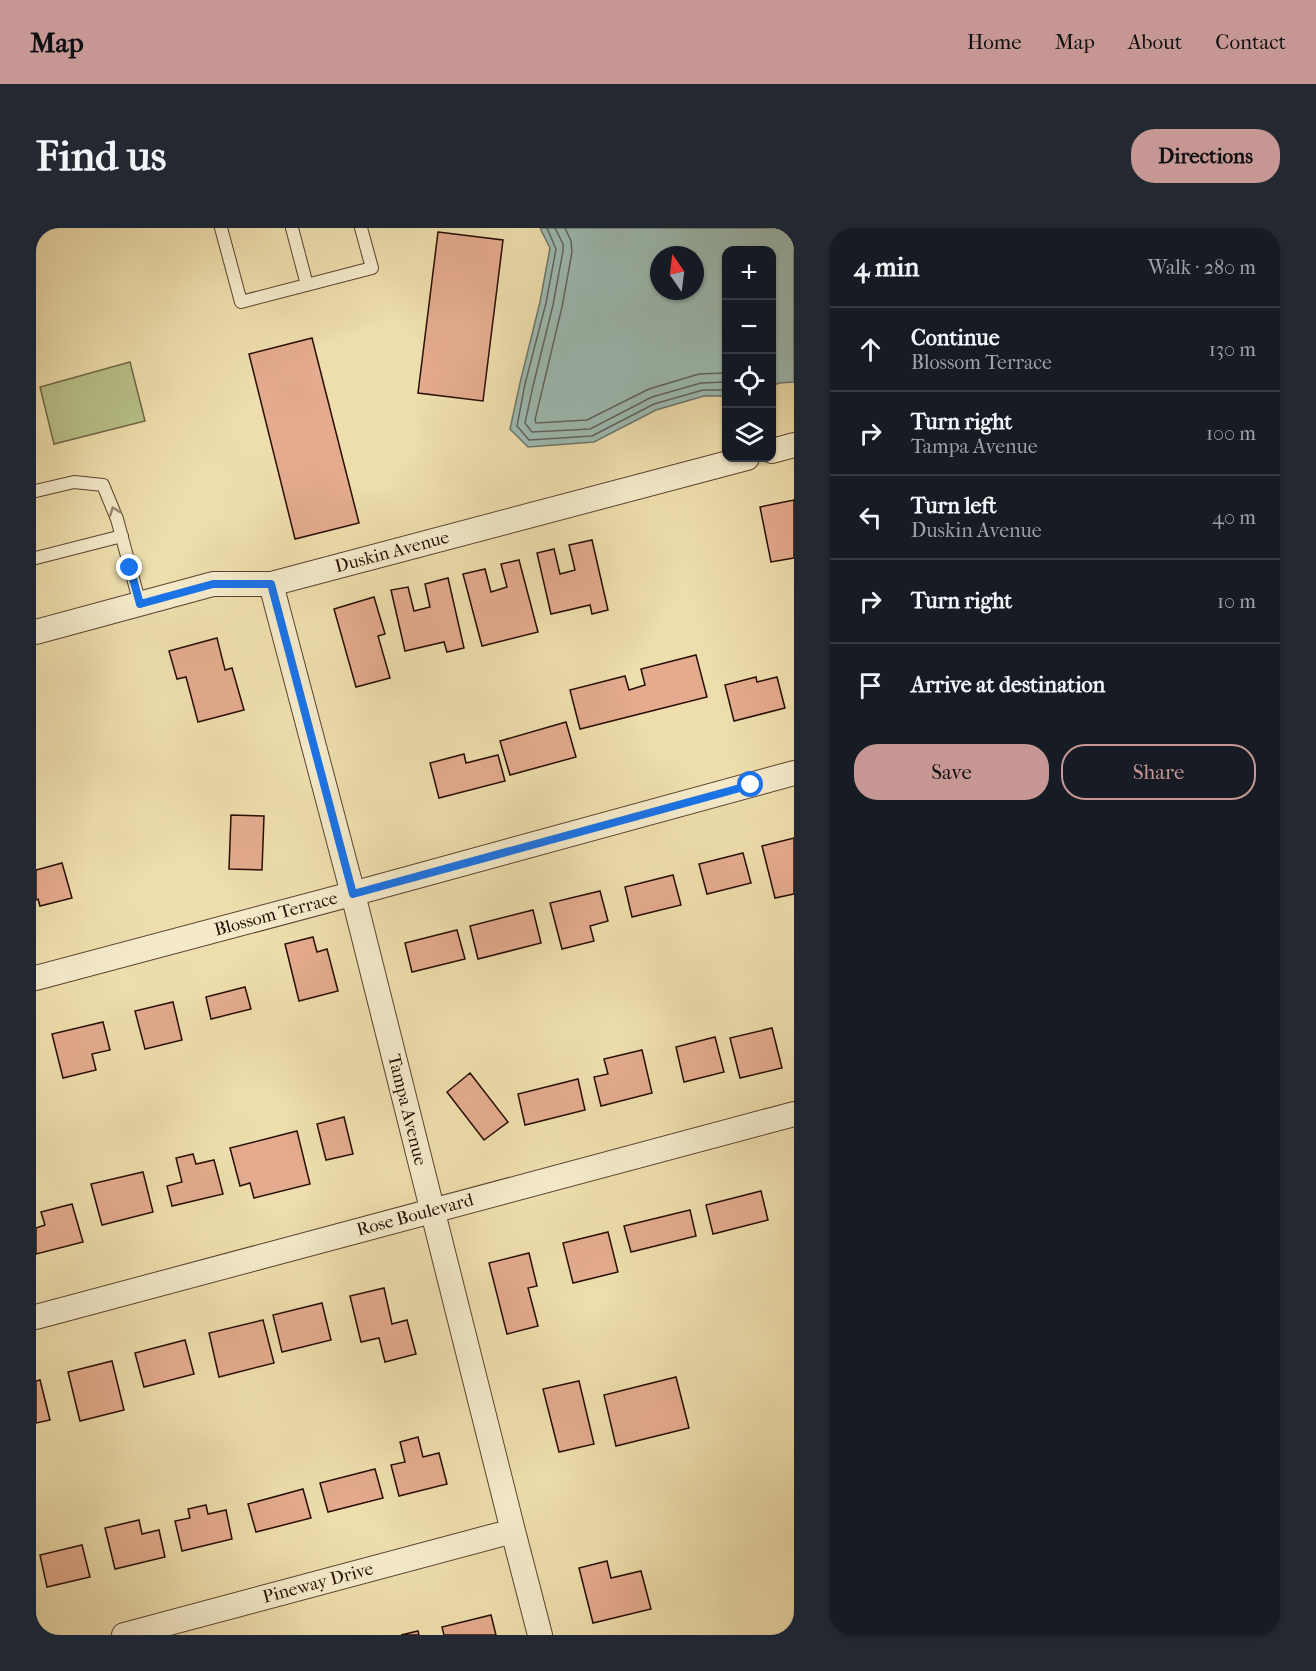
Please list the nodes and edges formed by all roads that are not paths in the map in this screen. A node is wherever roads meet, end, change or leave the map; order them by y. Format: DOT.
graph roads {
  1 [pos="221,228"];
  2 [pos="292,228"];
  3 [pos="362,228"];
  4 [pos="307,285"];
  5 [pos="794,445"];
  6 [pos="776,450"];
  7 [pos="732,462"];
  8 [pos="36,491"];
  9 [pos="122,536"];
  10 [pos="36,558"];
  11 [pos="271,584"];
  12 [pos="140,604"];
  13 [pos="36,632"];
  14 [pos="794,773"];
  15 [pos="353,894"];
  16 [pos="36,978"];
  17 [pos="794,1114"];
  18 [pos="432,1211"];
  19 [pos="36,1317"];
  20 [pos="513,1531"];
  21 [pos="124,1635"];
  22 [pos="540,1635"];
  1 -- 4 [label="lane"];
  2 -- 4 [label="lane"];
  3 -- 4 [label="lane"];
  5 -- 6 [label="street"];
  7 -- 11 [label="street, Duskin Avenue"];
  9 -- 8 [label="lane, one-way"];
  9 -- 10 [label="lane"];
  9 -- 12 [label="lane"];
  11 -- 12 [label="street, Duskin Avenue"];
  11 -- 15 [label="street, Tampa Avenue"];
  12 -- 13 [label="street, Duskin Avenue"];
  14 -- 15 [label="street, Blossom Terrace"];
  15 -- 16 [label="street, Blossom Terrace"];
  15 -- 18 [label="street, Tampa Avenue"];
  17 -- 18 [label="street, Rose Boulevard"];
  18 -- 19 [label="street, Rose Boulevard"];
  18 -- 20 [label="street, Tampa Avenue"];
  20 -- 21 [label="street, Pineway Drive"];
  20 -- 22 [label="street, Tampa Avenue"];
}
